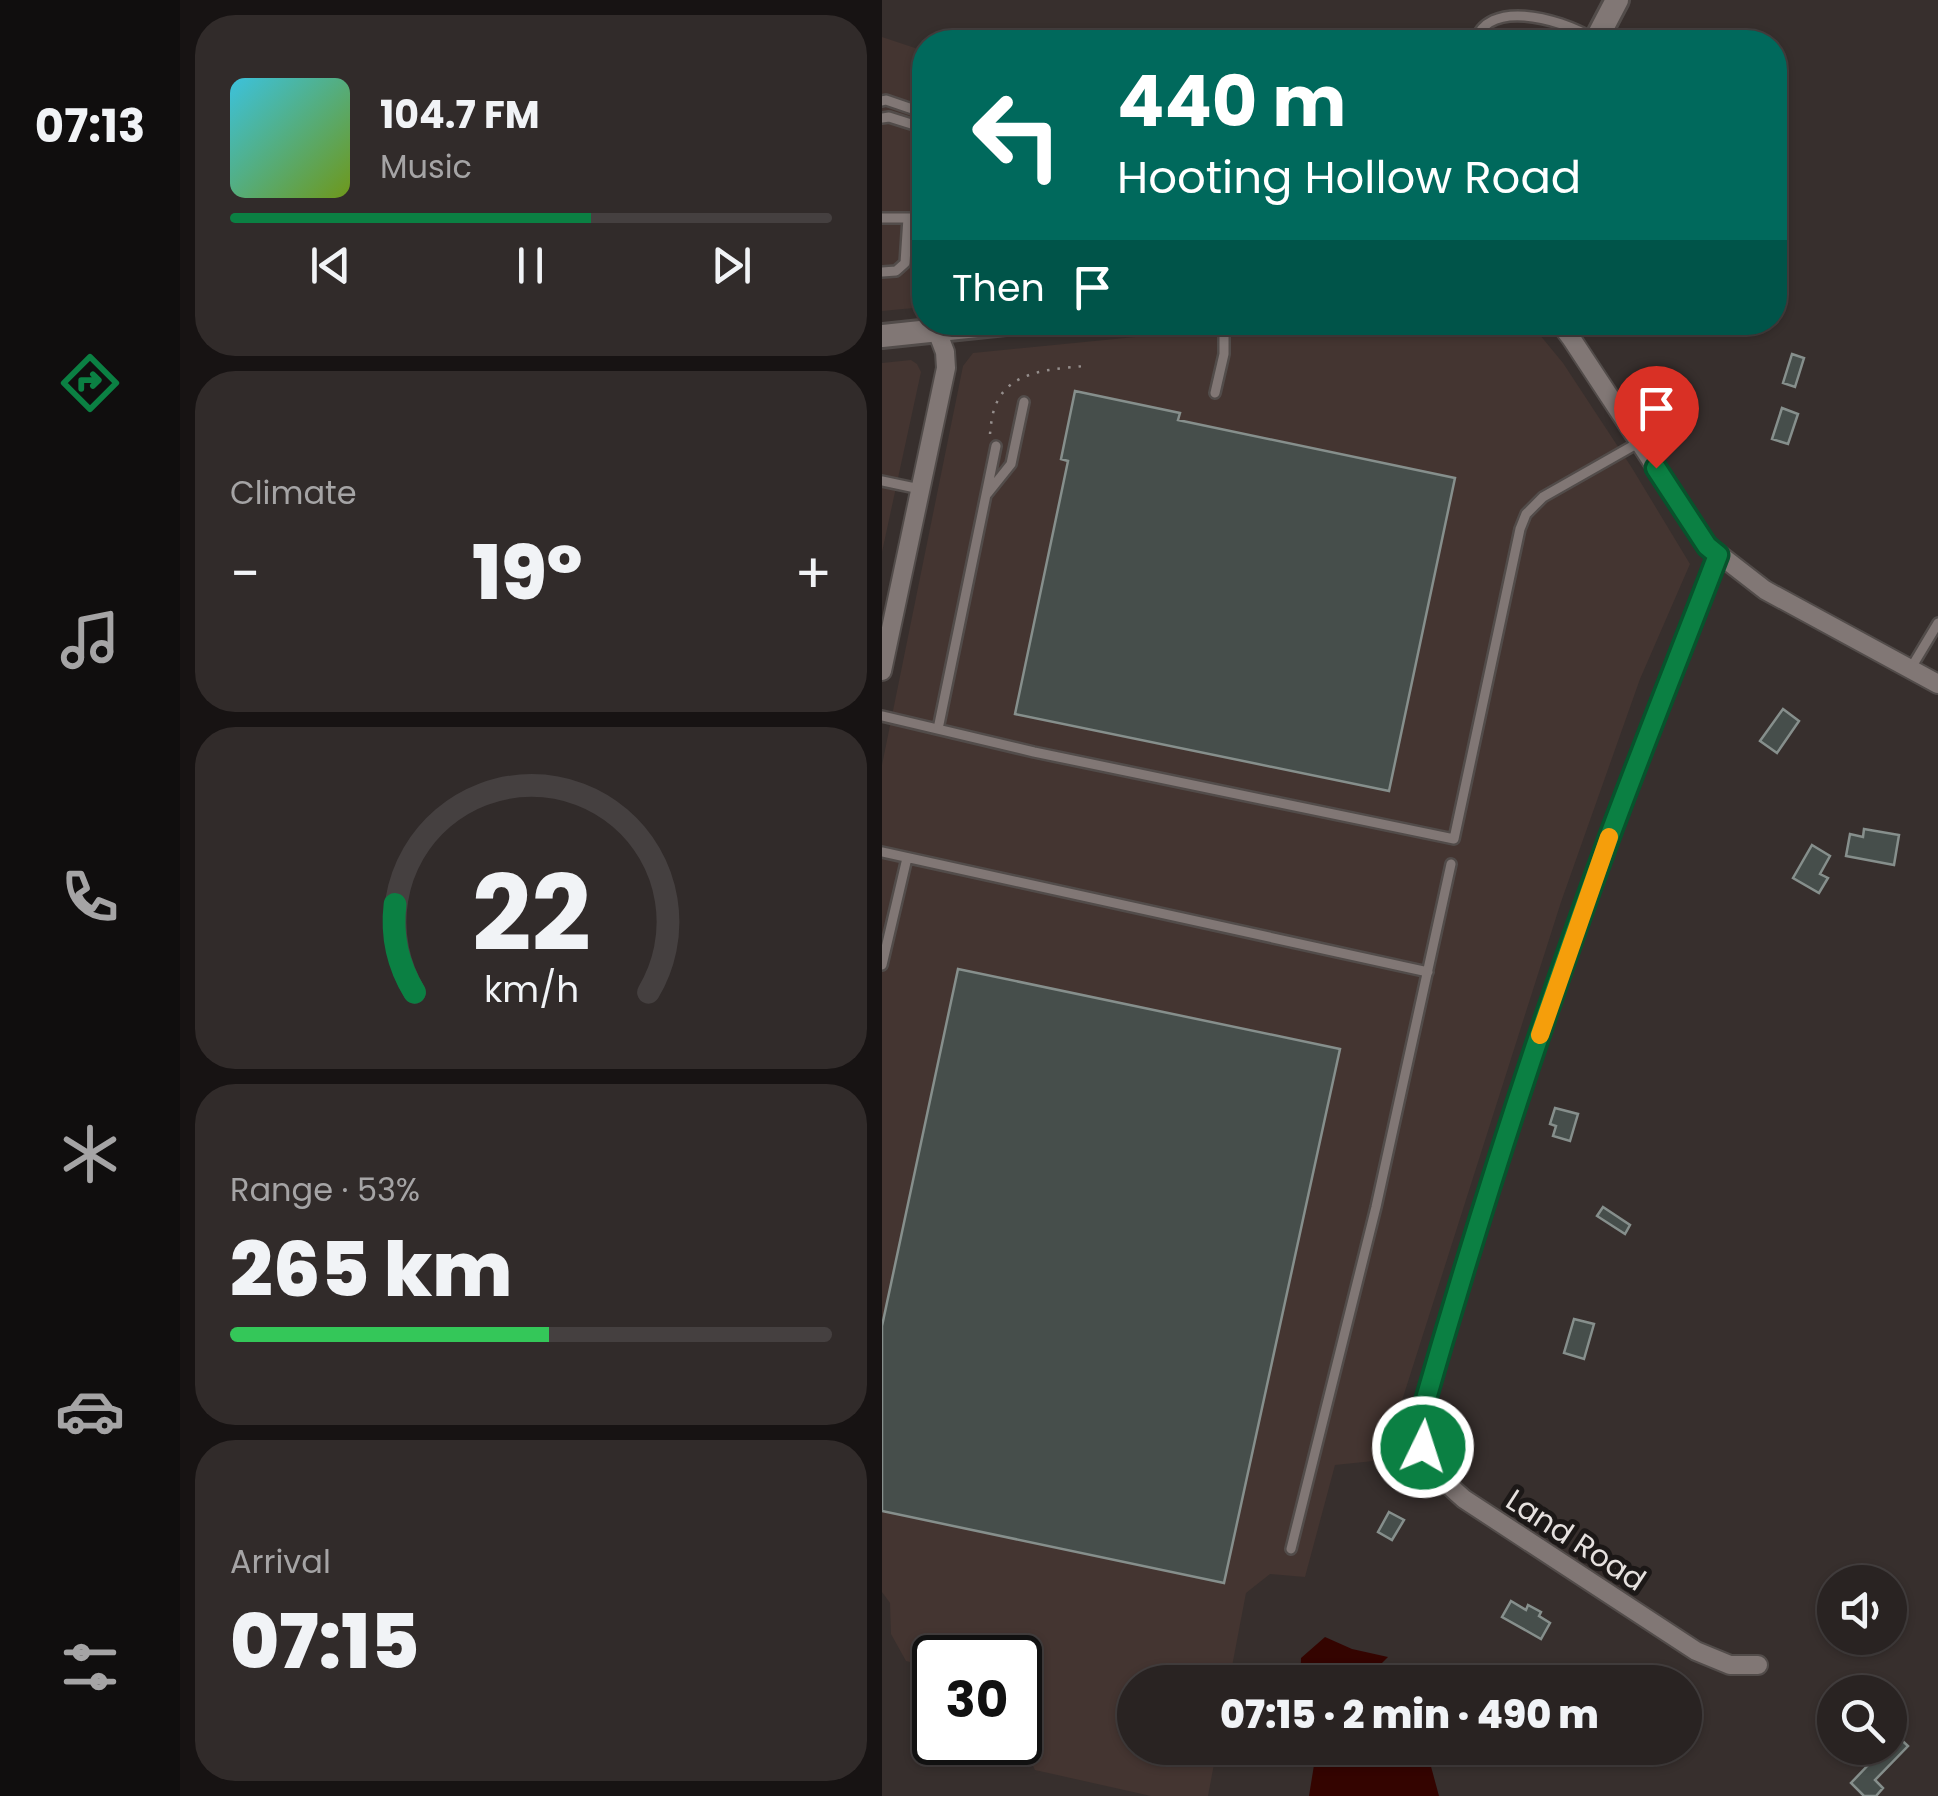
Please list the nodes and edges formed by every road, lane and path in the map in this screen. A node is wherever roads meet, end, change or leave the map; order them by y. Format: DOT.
graph roads {
  1 [pos="1617,0"];
  2 [pos="1522,4"];
  3 [pos="1492,5"];
  4 [pos="1478,30"];
  5 [pos="1576,30"];
  6 [pos="1602,30"];
  7 [pos="882,101"];
  8 [pos="912,109"];
  9 [pos="882,118"];
  10 [pos="912,124"];
  11 [pos="885,218"];
  12 [pos="908,218"];
  13 [pos="912,218"];
  14 [pos="883,230"];
  15 [pos="882,272"];
  16 [pos="912,331"];
  17 [pos="939,335"];
  18 [pos="1224,335"];
  19 [pos="1569,335"];
  20 [pos="882,336"];
  21 [pos="1215,394"];
  22 [pos="1024,402"];
  23 [pos="1640,442"];
  24 [pos="996,446"];
  25 [pos="882,481"];
  26 [pos="920,489"];
  27 [pos="986,497"];
  28 [pos="1718,555"];
  29 [pos="1938,623"];
  30 [pos="1911,668"];
  31 [pos="882,670"];
  32 [pos="1938,684"];
  33 [pos="882,716"];
  34 [pos="938,729"];
  35 [pos="882,852"];
  36 [pos="907,858"];
  37 [pos="1451,864"];
  38 [pos="882,966"];
  39 [pos="1428,972"];
  40 [pos="1290,1549"];
  41 [pos="1758,1665"];
  1 -- 6 [label="street"];
  2 -- 5 [label="lane"];
  3 -- 4 [label="lane"];
  7 -- 8 [label="lane"];
  9 -- 10 [label="lane"];
  11 -- 12 [label="lane"];
  11 -- 14 [label="lane"];
  12 -- 13 [label="lane"];
  12 -- 15 [label="lane"];
  16 -- 20 [label="street"];
  17 -- 26 [label="street"];
  18 -- 21 [label="lane"];
  19 -- 23 [label="street"];
  22 -- 27 [label="lane"];
  23 -- 28 [label="street"];
  23 -- 34 [label="lane"];
  24 -- 27 [label="lane"];
  25 -- 26 [label="lane"];
  26 -- 31 [label="street"];
  27 -- 34 [label="lane"];
  28 -- 30 [label="street"];
  28 -- 41 [label="street, Land Road"];
  29 -- 30 [label="lane"];
  30 -- 32 [label="street"];
  33 -- 34 [label="lane"];
  35 -- 36 [label="lane"];
  36 -- 38 [label="lane"];
  36 -- 39 [label="lane"];
  37 -- 39 [label="lane"];
  39 -- 40 [label="lane"];
}
